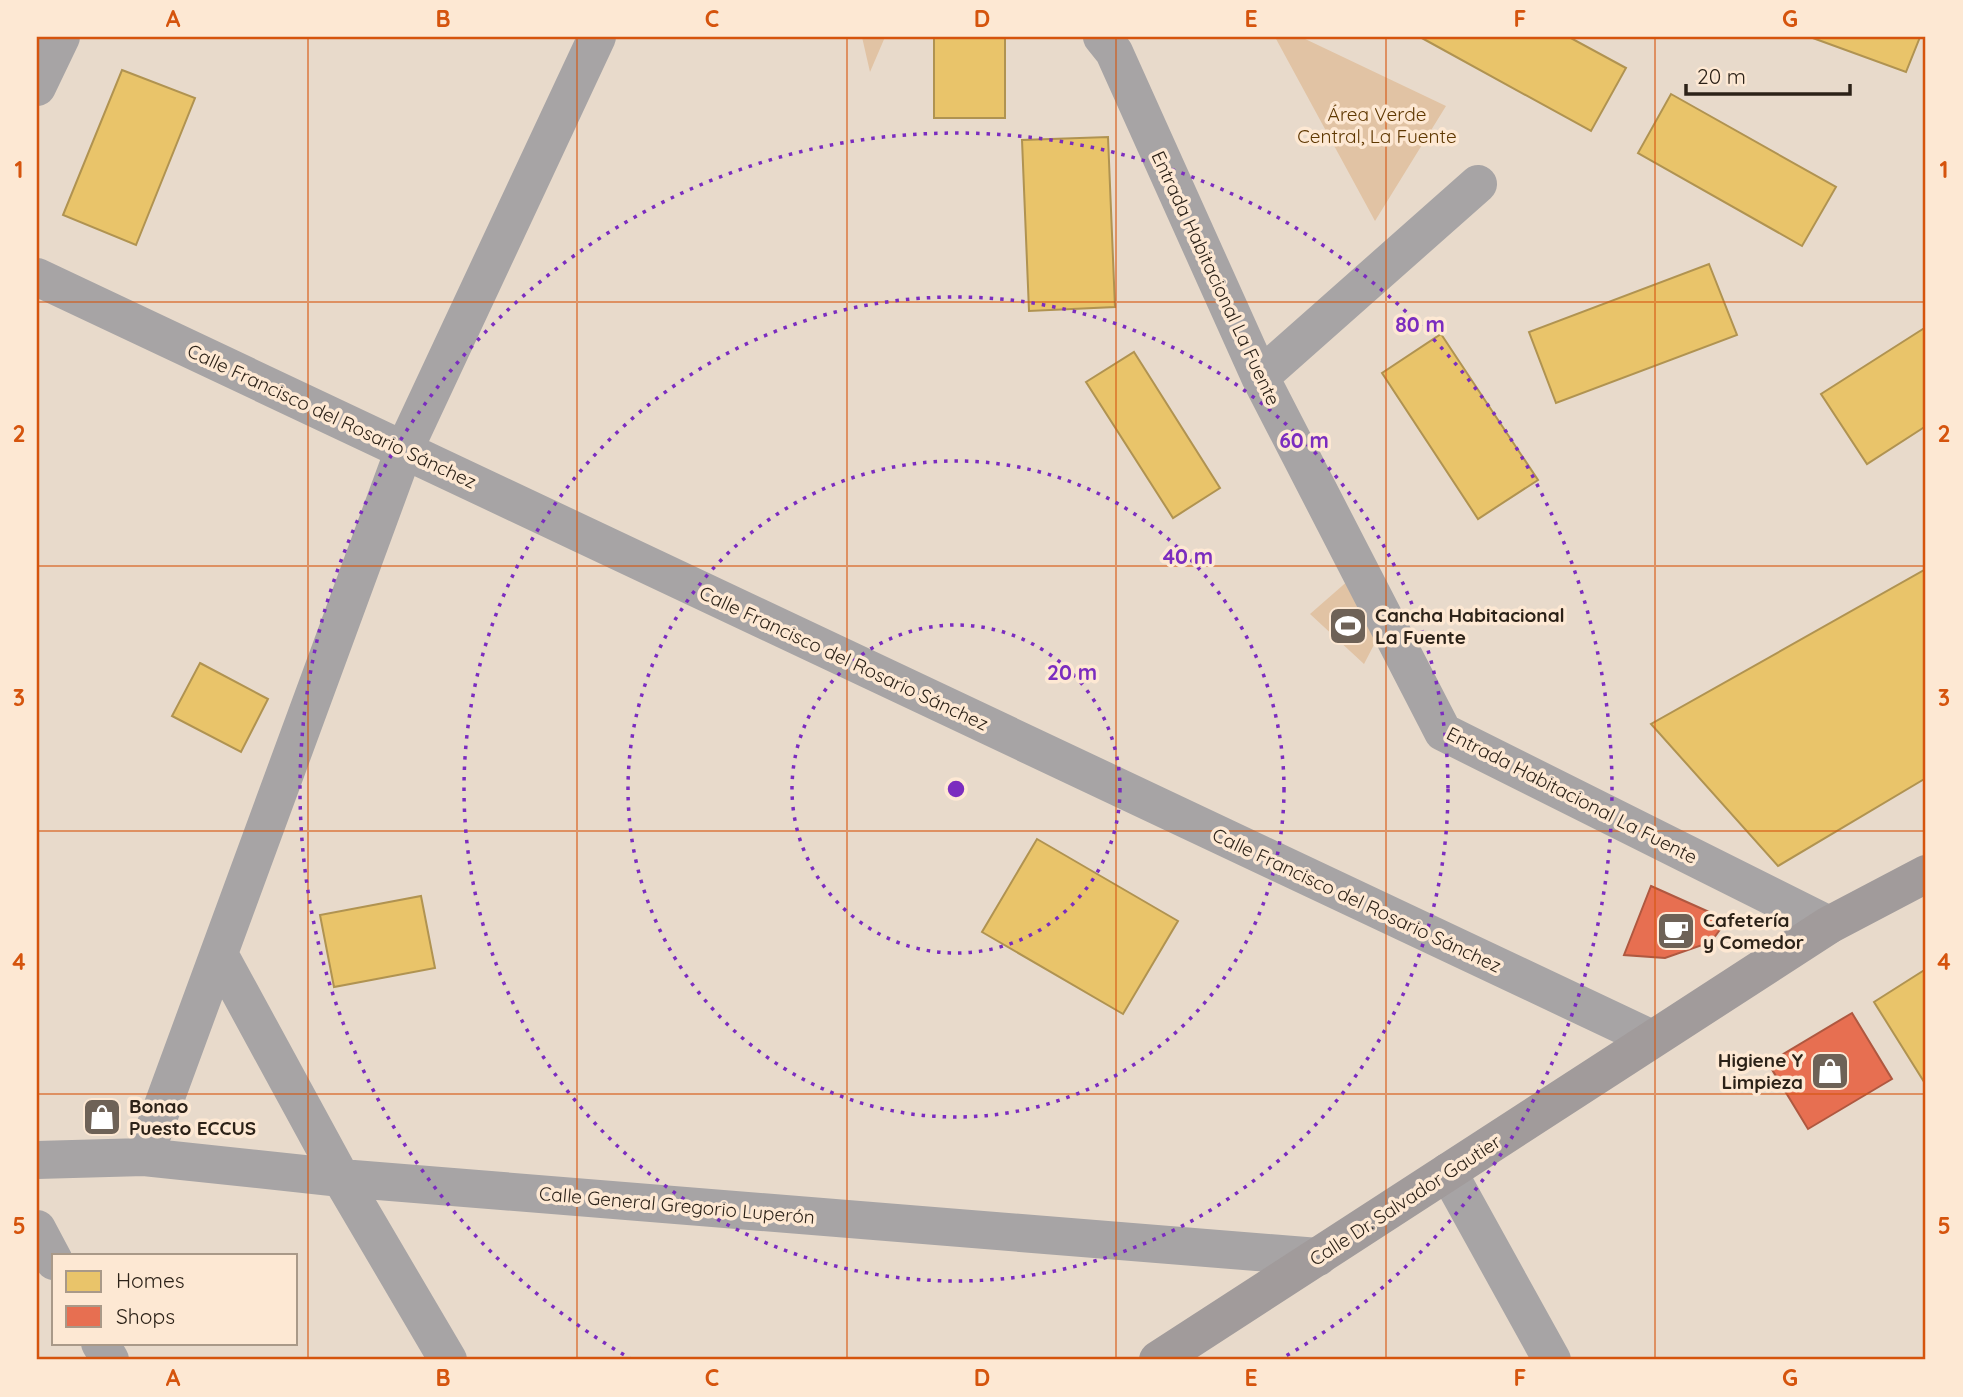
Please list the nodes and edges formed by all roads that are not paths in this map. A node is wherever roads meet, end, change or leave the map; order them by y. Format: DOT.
graph roads {
  1 [pos="61,37"];
  2 [pos="597,37"];
  3 [pos="1102,37"];
  4 [pos="37,87"];
  5 [pos="1478,184"];
  6 [pos="37,277"];
  7 [pos="1260,377"];
  8 [pos="404,450"];
  9 [pos="1926,874"];
  10 [pos="1829,925"];
  11 [pos="219,954"];
  12 [pos="1652,1039"];
  13 [pos="144,1157"];
  14 [pos="37,1160"];
  15 [pos="1448,1172"];
  16 [pos="341,1178"];
  17 [pos="37,1229"];
  18 [pos="52,1257"];
  19 [pos="1318,1257"];
  20 [pos="101,1344"];
  21 [pos="110,1360"];
  22 [pos="448,1360"];
  23 [pos="1158,1360"];
  24 [pos="1552,1360"];
  1 -- 4 [label="street"];
  2 -- 8 [label="street"];
  3 -- 7 [label="street, Entrada Habitacional La Fuente"];
  5 -- 7 [label="street"];
  6 -- 8 [label="street, Calle Francisco del Rosario Sánchez"];
  7 -- 10 [label="street, Entrada Habitacional La Fuente"];
  8 -- 11 [label="street"];
  8 -- 12 [label="street, Calle Francisco del Rosario Sánchez"];
  9 -- 10 [label="main road, Calle Dr. Salvador Gautier"];
  10 -- 12 [label="main road, Calle Dr. Salvador Gautier"];
  11 -- 13 [label="street"];
  11 -- 16 [label="street"];
  12 -- 15 [label="main road, Calle Dr. Salvador Gautier"];
  13 -- 14 [label="street, Calle General Gregorio Luperón"];
  13 -- 16 [label="street, Calle General Gregorio Luperón"];
  15 -- 19 [label="main road, Calle Dr. Salvador Gautier"];
  15 -- 24 [label="street"];
  16 -- 19 [label="street, Calle General Gregorio Luperón"];
  16 -- 22 [label="street"];
  17 -- 18 [label="street"];
  19 -- 23 [label="main road, Calle Dr. Salvador Gautier"];
  20 -- 21 [label="street"];
}
